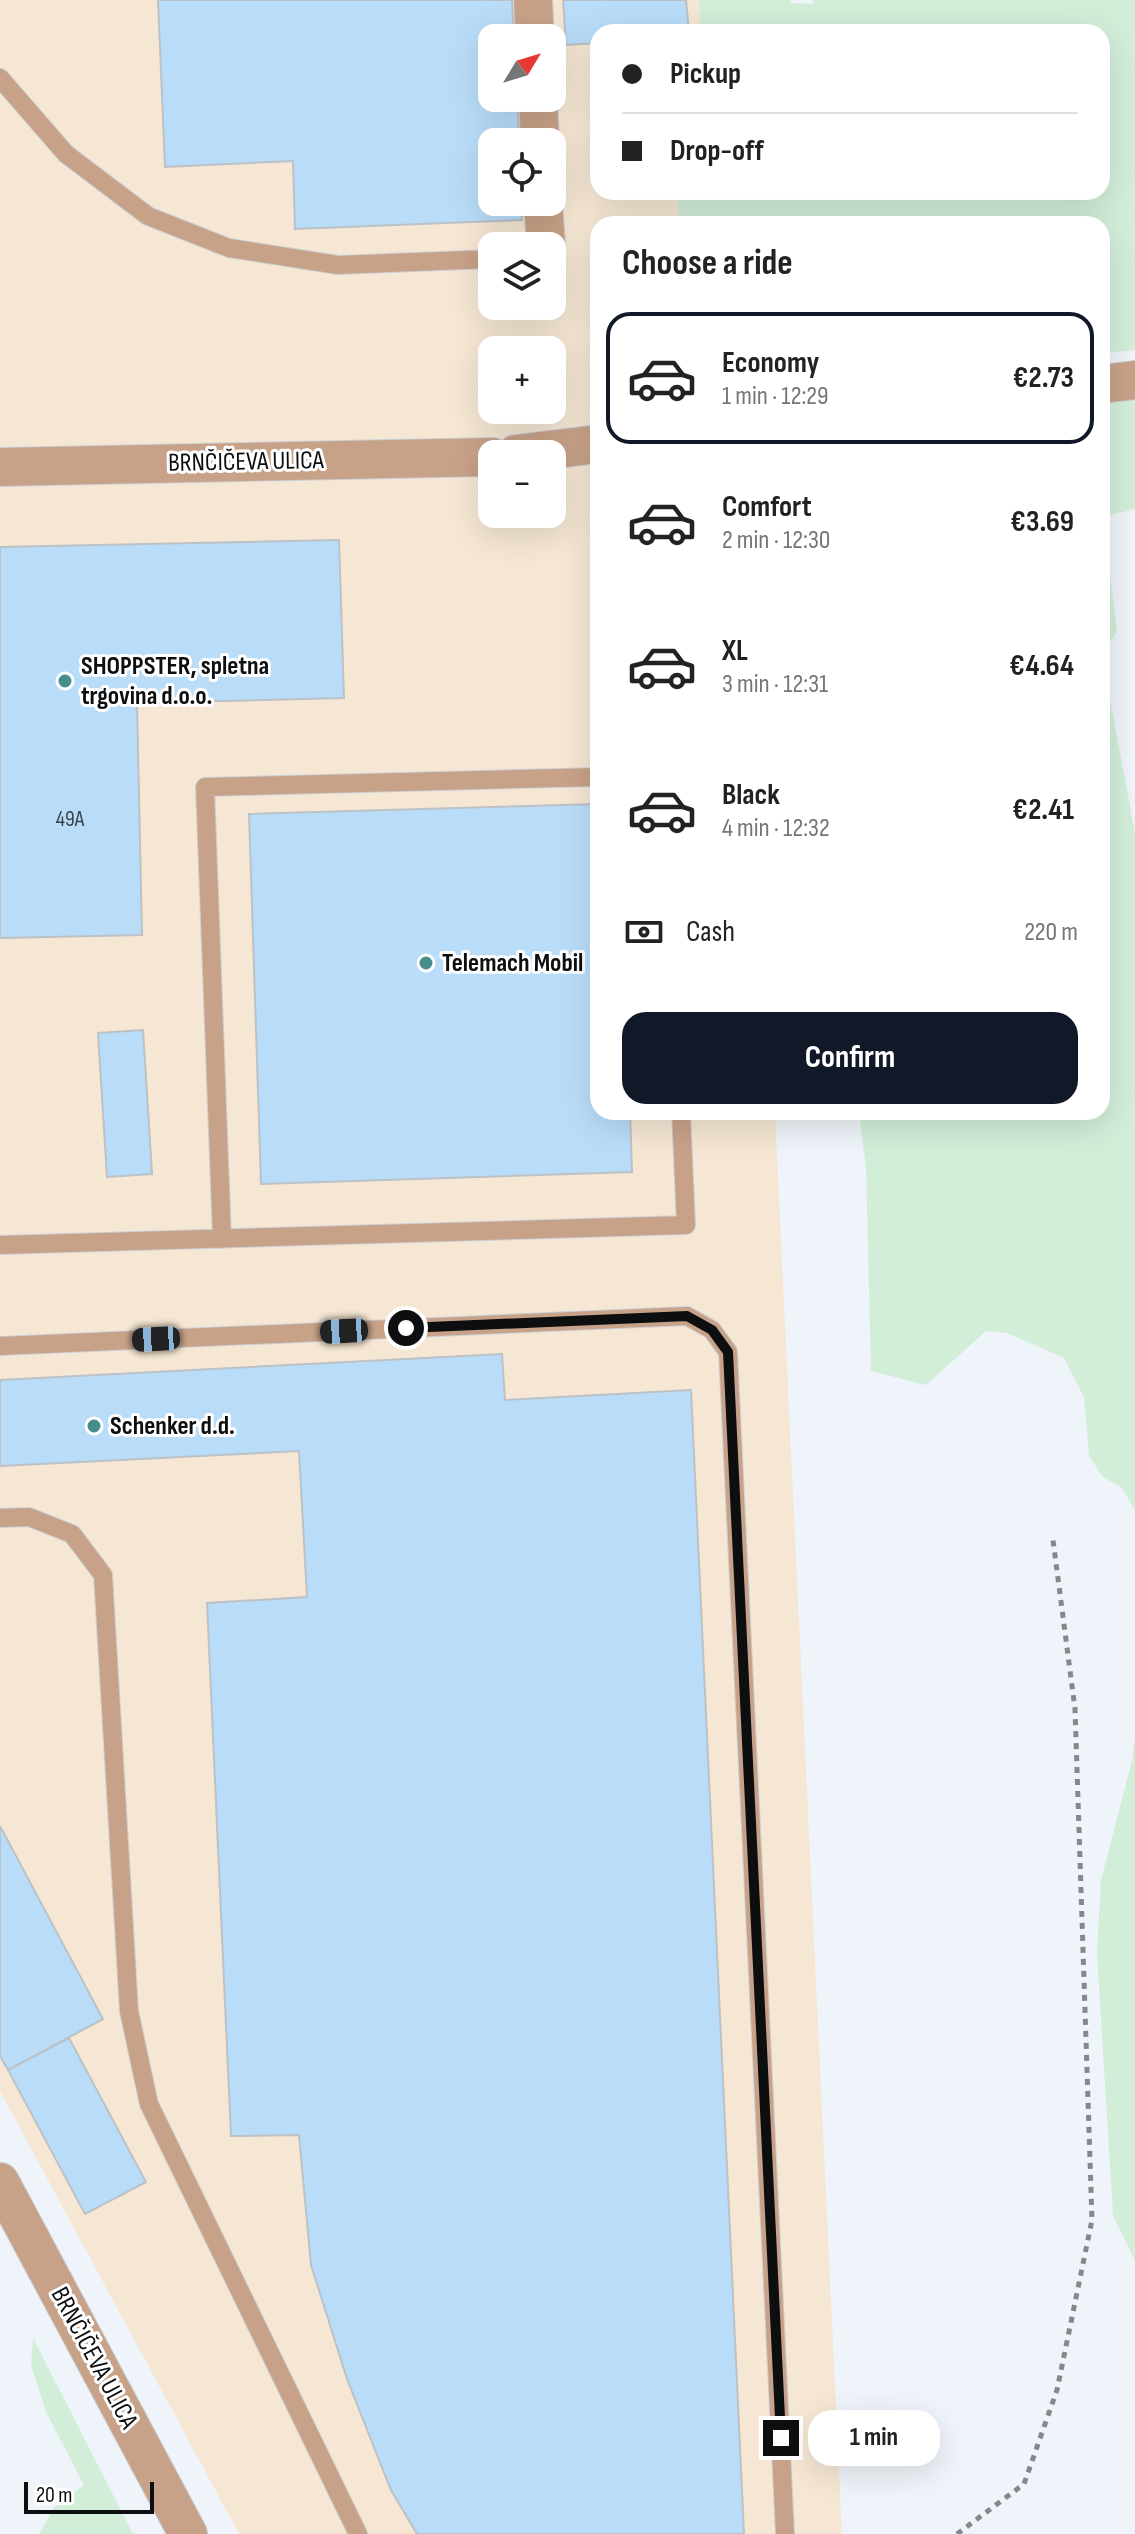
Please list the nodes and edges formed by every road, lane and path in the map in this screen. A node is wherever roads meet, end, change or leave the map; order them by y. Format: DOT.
graph roads {
  1 [pos="533,0"];
  2 [pos="534,24"];
  3 [pos="0,78"];
  4 [pos="478,260"];
  5 [pos="1135,380"];
  6 [pos="1110,383"];
  7 [pos="590,445"];
  8 [pos="566,448"];
  9 [pos="478,457"];
  10 [pos="0,467"];
  11 [pos="590,777"];
  12 [pos="681,1120"];
  13 [pos="222,1239"];
  14 [pos="0,1245"];
  15 [pos="0,1346"];
  16 [pos="0,1518"];
  17 [pos="1053,1540"];
  18 [pos="0,2182"];
  19 [pos="188,2534"];
  20 [pos="358,2534"];
  21 [pos="785,2534"];
  22 [pos="957,2534"];
  1 -- 2 [label="street"];
  3 -- 4 [label="lane"];
  5 -- 6 [label="street"];
  7 -- 8 [label="street"];
  9 -- 10 [label="street, BRNČIČEVA ULICA"];
  11 -- 13 [label="lane"];
  12 -- 13 [label="lane"];
  13 -- 14 [label="lane"];
  15 -- 21 [label="lane"];
  16 -- 20 [label="lane"];
  17 -- 22 [label="path"];
  18 -- 19 [label="street, BRNČIČEVA ULICA"];
}
